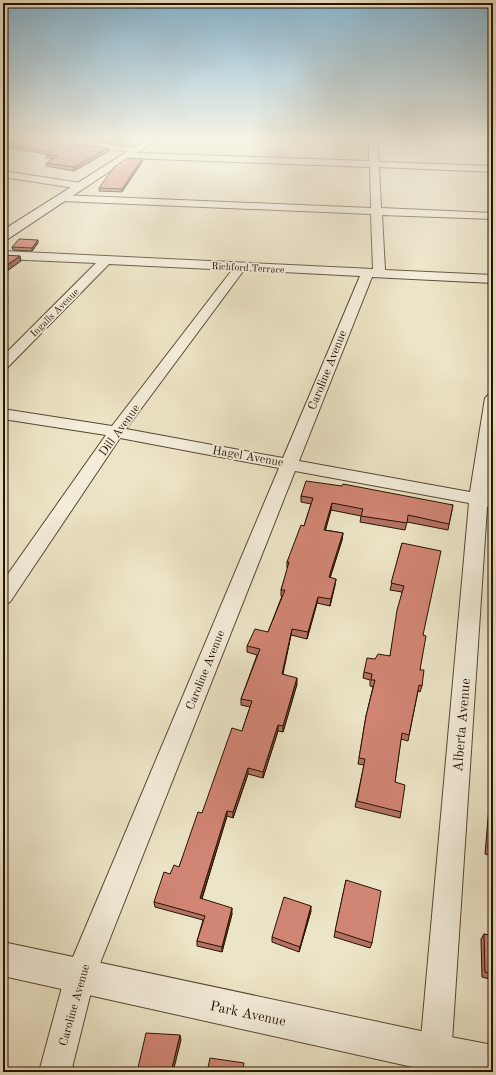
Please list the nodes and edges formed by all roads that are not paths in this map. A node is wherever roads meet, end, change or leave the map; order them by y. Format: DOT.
graph roads {
  1 [pos="76,189"];
  2 [pos="376,189"];
  3 [pos="61,198"];
  4 [pos="377,212"];
  5 [pos="493,216"];
  6 [pos="8,229"];
  7 [pos="3,236"];
  8 [pos="3,255"];
  9 [pos="106,260"];
  10 [pos="240,267"];
  11 [pos="373,273"];
  12 [pos="493,279"];
  13 [pos="3,364"];
  14 [pos="493,398"];
  15 [pos="3,414"];
  16 [pos="116,432"];
  17 [pos="289,464"];
  18 [pos="486,500"];
  19 [pos="3,597"];
  20 [pos="3,959"];
  21 [pos="80,976"];
  22 [pos="434,1063"];
  23 [pos="493,1064"];
  24 [pos="55,1072"];
  1 -- 3 [label="main road"];
  2 -- 4 [label="street"];
  3 -- 4 [label="street"];
  3 -- 6 [label="main road"];
  4 -- 5 [label="street"];
  4 -- 11 [label="street"];
  6 -- 7 [label="main road"];
  8 -- 9 [label="street, Richford Terrace"];
  9 -- 10 [label="street, Richford Terrace"];
  9 -- 13 [label="street, Ingalls Avenue"];
  10 -- 11 [label="street, Richford Terrace"];
  10 -- 16 [label="street, Dill Avenue"];
  11 -- 12 [label="street, Richford Terrace"];
  11 -- 17 [label="street, Caroline Avenue"];
  14 -- 18 [label="street, Alberta Avenue"];
  15 -- 16 [label="street, Hagel Avenue"];
  16 -- 17 [label="street, Hagel Avenue"];
  16 -- 19 [label="street, Dill Avenue"];
  17 -- 18 [label="street, Hagel Avenue"];
  17 -- 21 [label="street, Caroline Avenue"];
  18 -- 22 [label="street, Alberta Avenue"];
  20 -- 21 [label="main road, Park Avenue"];
  21 -- 22 [label="main road, Park Avenue"];
  21 -- 24 [label="street, Caroline Avenue"];
  22 -- 23 [label="main road, Park Avenue"];
}
